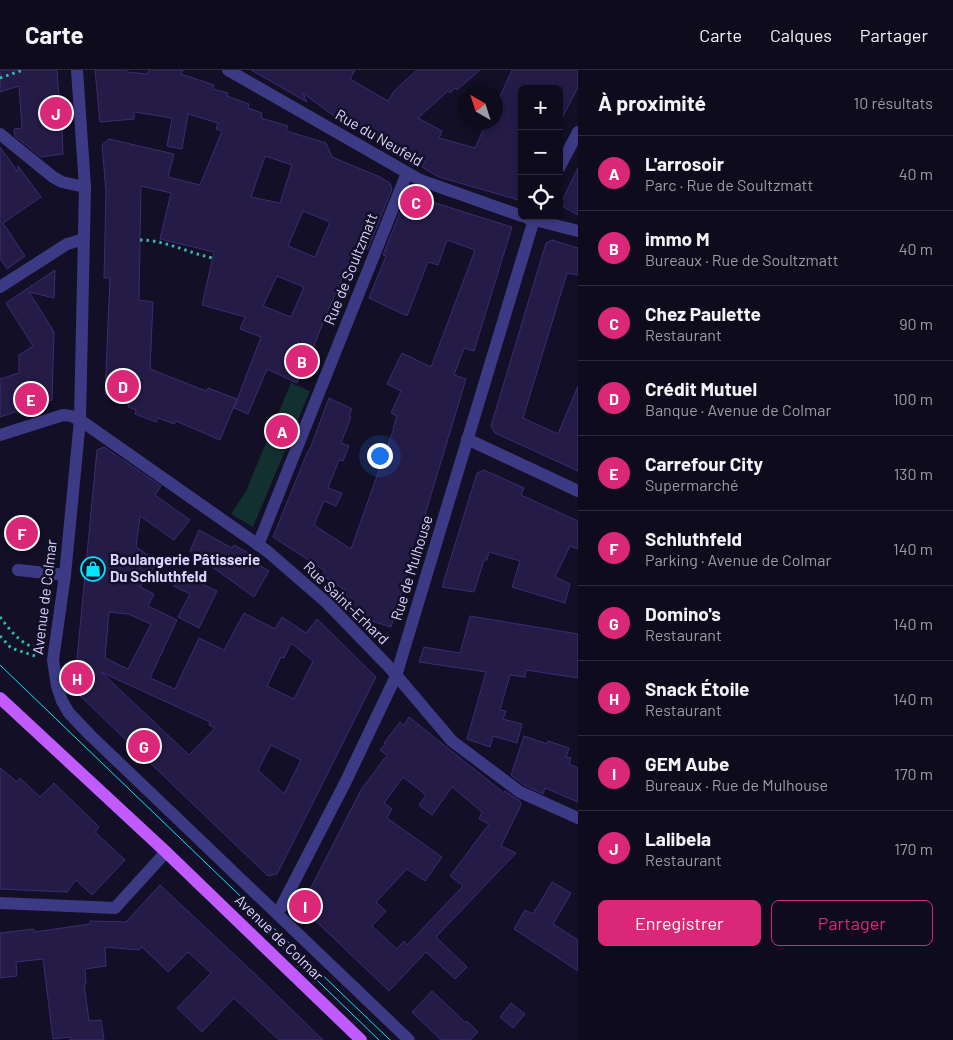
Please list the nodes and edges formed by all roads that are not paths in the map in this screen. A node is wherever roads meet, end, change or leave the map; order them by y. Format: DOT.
graph roads {
  1 [pos="77,70"];
  2 [pos="228,70"];
  3 [pos="578,132"];
  4 [pos="0,134"];
  5 [pos="563,160"];
  6 [pos="407,173"];
  7 [pos="85,187"];
  8 [pos="518,214"];
  9 [pos="527,220"];
  10 [pos="539,220"];
  11 [pos="578,231"];
  12 [pos="84,239"];
  13 [pos="0,287"];
  14 [pos="80,420"];
  15 [pos="0,435"];
  16 [pos="467,439"];
  17 [pos="578,491"];
  18 [pos="258,544"];
  19 [pos="18,570"];
  20 [pos="65,575"];
  21 [pos="396,676"];
  22 [pos="0,698"];
  23 [pos="578,818"];
  24 [pos="166,852"];
  25 [pos="0,903"];
  26 [pos="278,913"];
  27 [pos="361,1040"];
  28 [pos="409,1040"];
  1 -- 7 [label="street, Avenue de Colmar"];
  2 -- 6 [label="street, Rue du Neufeld"];
  3 -- 5 [label="street"];
  4 -- 7 [label="street"];
  6 -- 8 [label="street, Rue du Neufeld"];
  6 -- 18 [label="street, Rue de Soultzmatt"];
  7 -- 12 [label="street, Avenue de Colmar"];
  9 -- 16 [label="street, Rue de Mulhouse"];
  10 -- 11 [label="street, Rue du Neufeld"];
  12 -- 13 [label="street"];
  12 -- 14 [label="street, Avenue de Colmar"];
  14 -- 15 [label="street"];
  14 -- 18 [label="street, Rue Saint-Erhard"];
  14 -- 20 [label="street, Avenue de Colmar"];
  16 -- 17 [label="street"];
  16 -- 21 [label="street, Rue de Mulhouse"];
  18 -- 21 [label="street, Rue Saint-Erhard"];
  19 -- 20 [label="street"];
  20 -- 26 [label="street, Avenue de Colmar"];
  21 -- 23 [label="street, Rue Saint-Erhard"];
  21 -- 26 [label="street, Rue de Mulhouse"];
  22 -- 24 [label="main road, Avenue de Colmar"];
  24 -- 25 [label="street"];
  24 -- 27 [label="main road, Avenue de Colmar"];
  26 -- 28 [label="street, Avenue de Colmar"];
}
